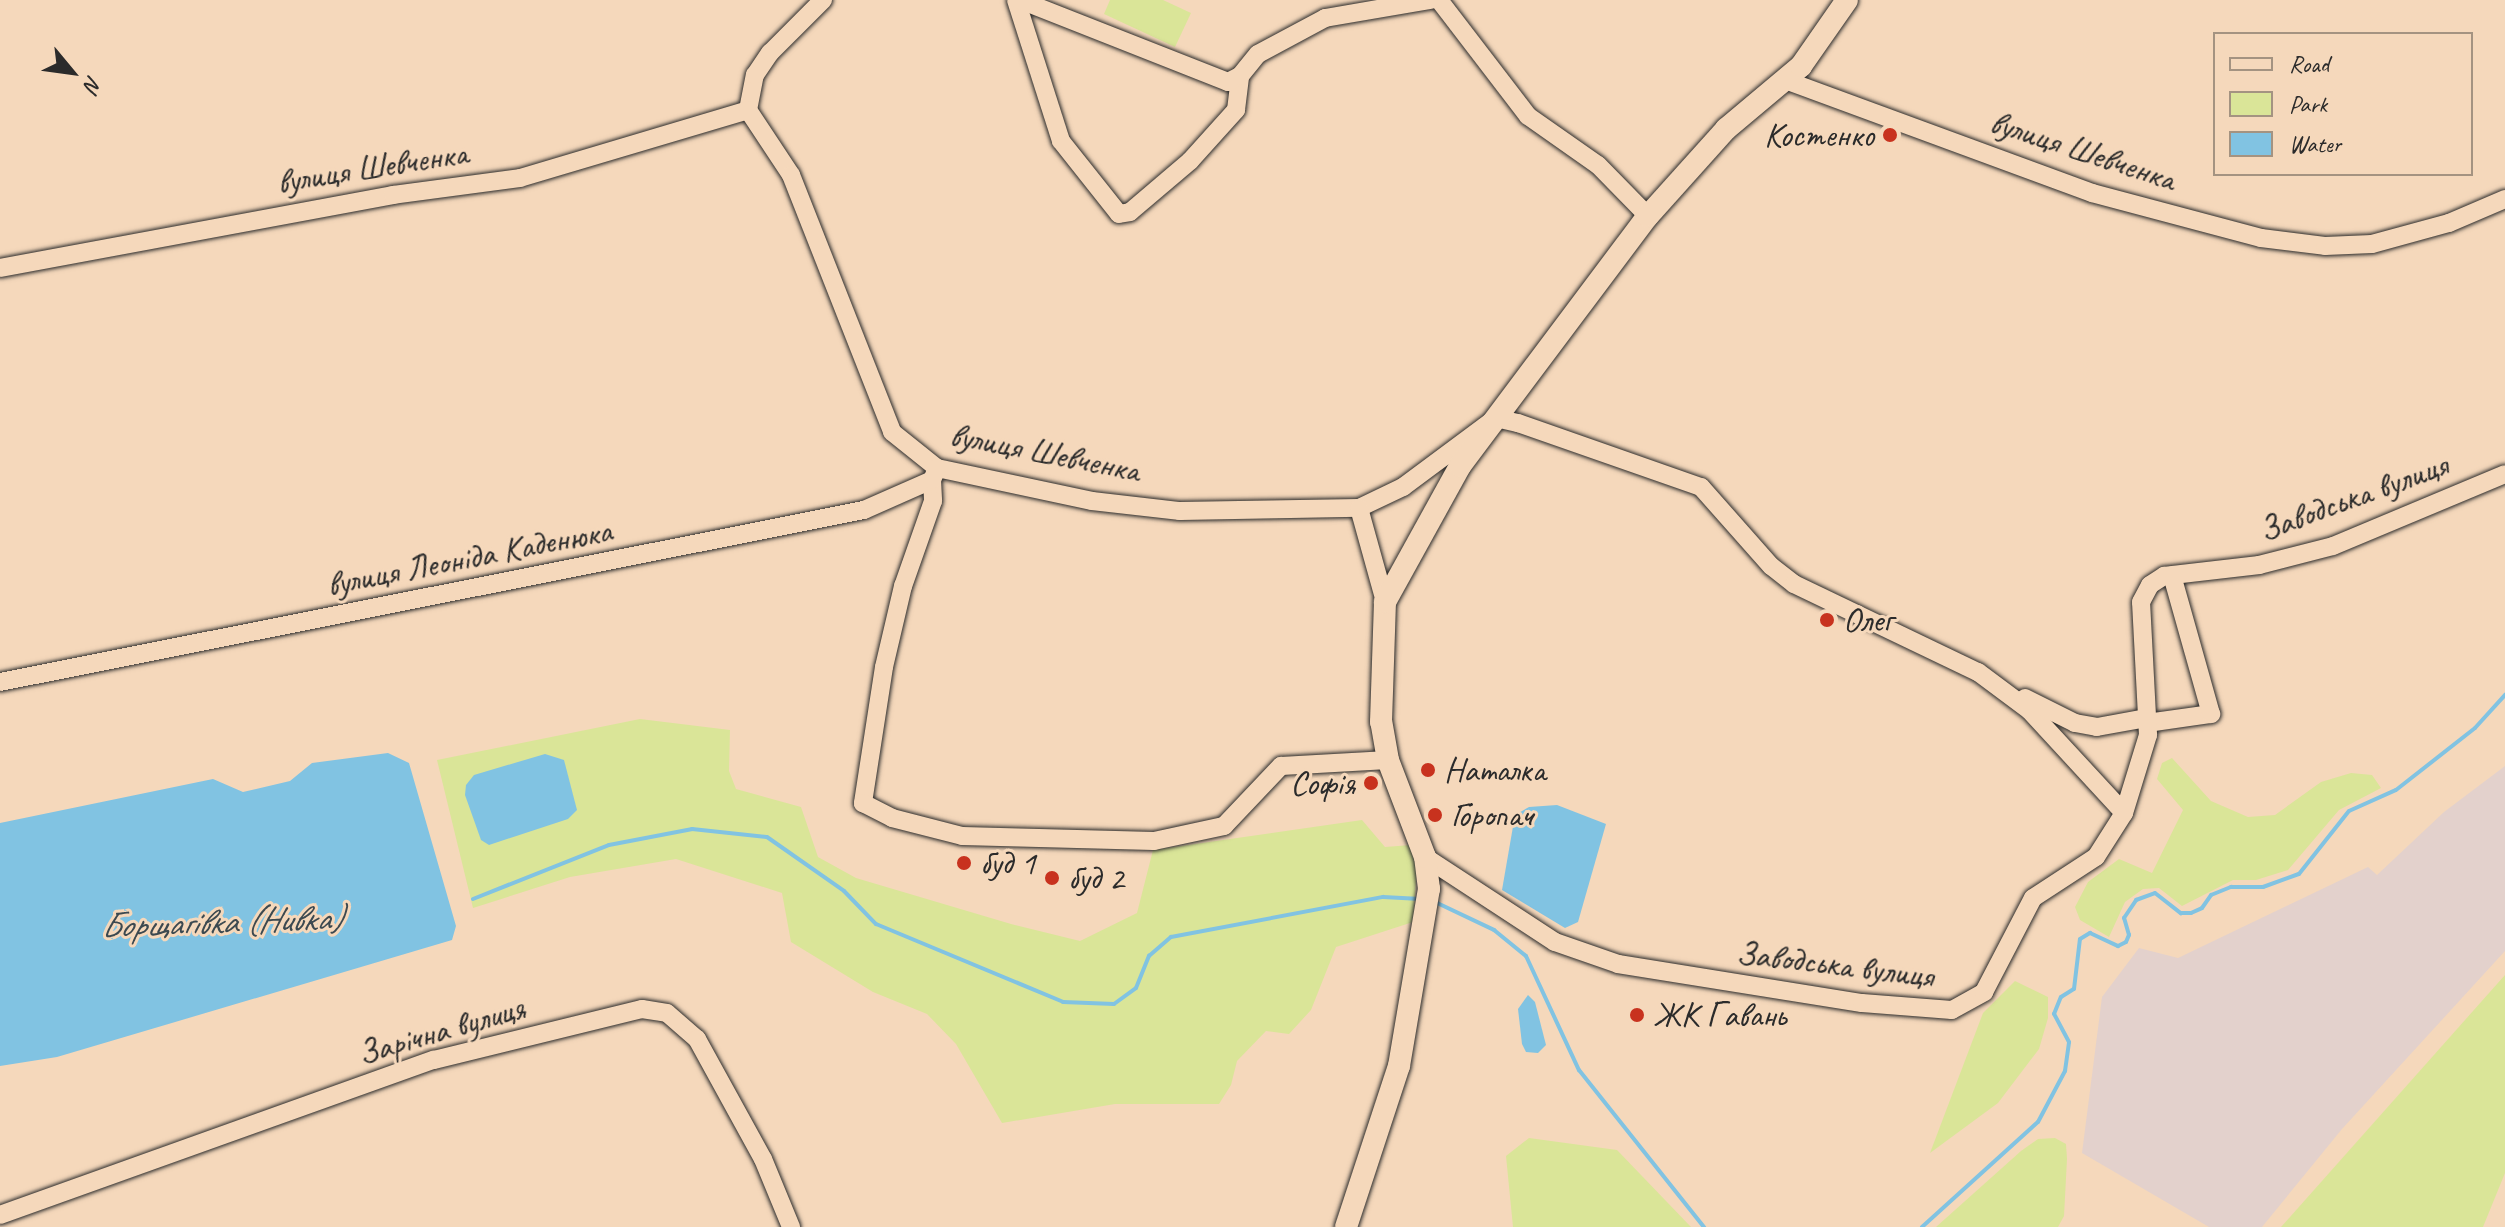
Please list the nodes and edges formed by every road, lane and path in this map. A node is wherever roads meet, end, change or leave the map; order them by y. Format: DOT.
graph roads {
  1 [pos="823,0"];
  2 [pos="1018,0"];
  3 [pos="1317,0"];
  4 [pos="1430,0"];
  5 [pos="1439,0"];
  6 [pos="1847,0"];
  7 [pos="1325,18"];
  8 [pos="1240,76"];
  9 [pos="1785,80"];
  10 [pos="748,110"];
  11 [pos="2505,199"];
  12 [pos="1648,216"];
  13 [pos="0,268"];
  14 [pos="1496,418"];
  15 [pos="934,474"];
  16 [pos="2505,474"];
  17 [pos="1359,508"];
  18 [pos="2172,575"];
  19 [pos="1385,602"];
  20 [pos="1978,672"];
  21 [pos="0,682"];
  22 [pos="2147,720"];
  23 [pos="1388,760"];
  24 [pos="2124,813"];
  25 [pos="1425,857"];
  26 [pos="0,1215"];
  27 [pos="791,1227"];
  28 [pos="1346,1227"];
  1 -- 10 [label="street"];
  2 -- 8 [label="street"];
  2 -- 8 [label="street"];
  3 -- 7 [label="street"];
  4 -- 7 [label="street"];
  5 -- 12 [label="street"];
  6 -- 9 [label="main road, вулиця Шевченка"];
  7 -- 8 [label="street"];
  9 -- 11 [label="street, вулиця Шевченка"];
  9 -- 12 [label="main road, вулиця Шевченка"];
  10 -- 13 [label="street, вулиця Шевченка"];
  10 -- 15 [label="street, вулиця Шевченка"];
  12 -- 14 [label="main road, вулиця Шевченка"];
  14 -- 17 [label="street, вулиця Шевченка"];
  14 -- 19 [label="main road, вулиця Шевченка"];
  14 -- 20 [label="street"];
  15 -- 17 [label="street, вулиця Шевченка"];
  15 -- 21 [label="street, вулиця Леоніда Каденюка"];
  15 -- 23 [label="street"];
  16 -- 18 [label="street, Заводська вулиця"];
  17 -- 19 [label="street, вулиця Шевченка"];
  18 -- 22 [label="street, Заводська вулиця"];
  18 -- 22 [label="street"];
  19 -- 23 [label="main road, вулиця Шевченка"];
  20 -- 22 [label="street"];
  20 -- 24 [label="street"];
  22 -- 24 [label="street, Заводська вулиця"];
  23 -- 25 [label="main road, вулиця Шевченка"];
  24 -- 25 [label="street, Заводська вулиця"];
  25 -- 28 [label="main road, вулиця Шевченка"];
  26 -- 27 [label="street, Зарічна вулиця"];
}
